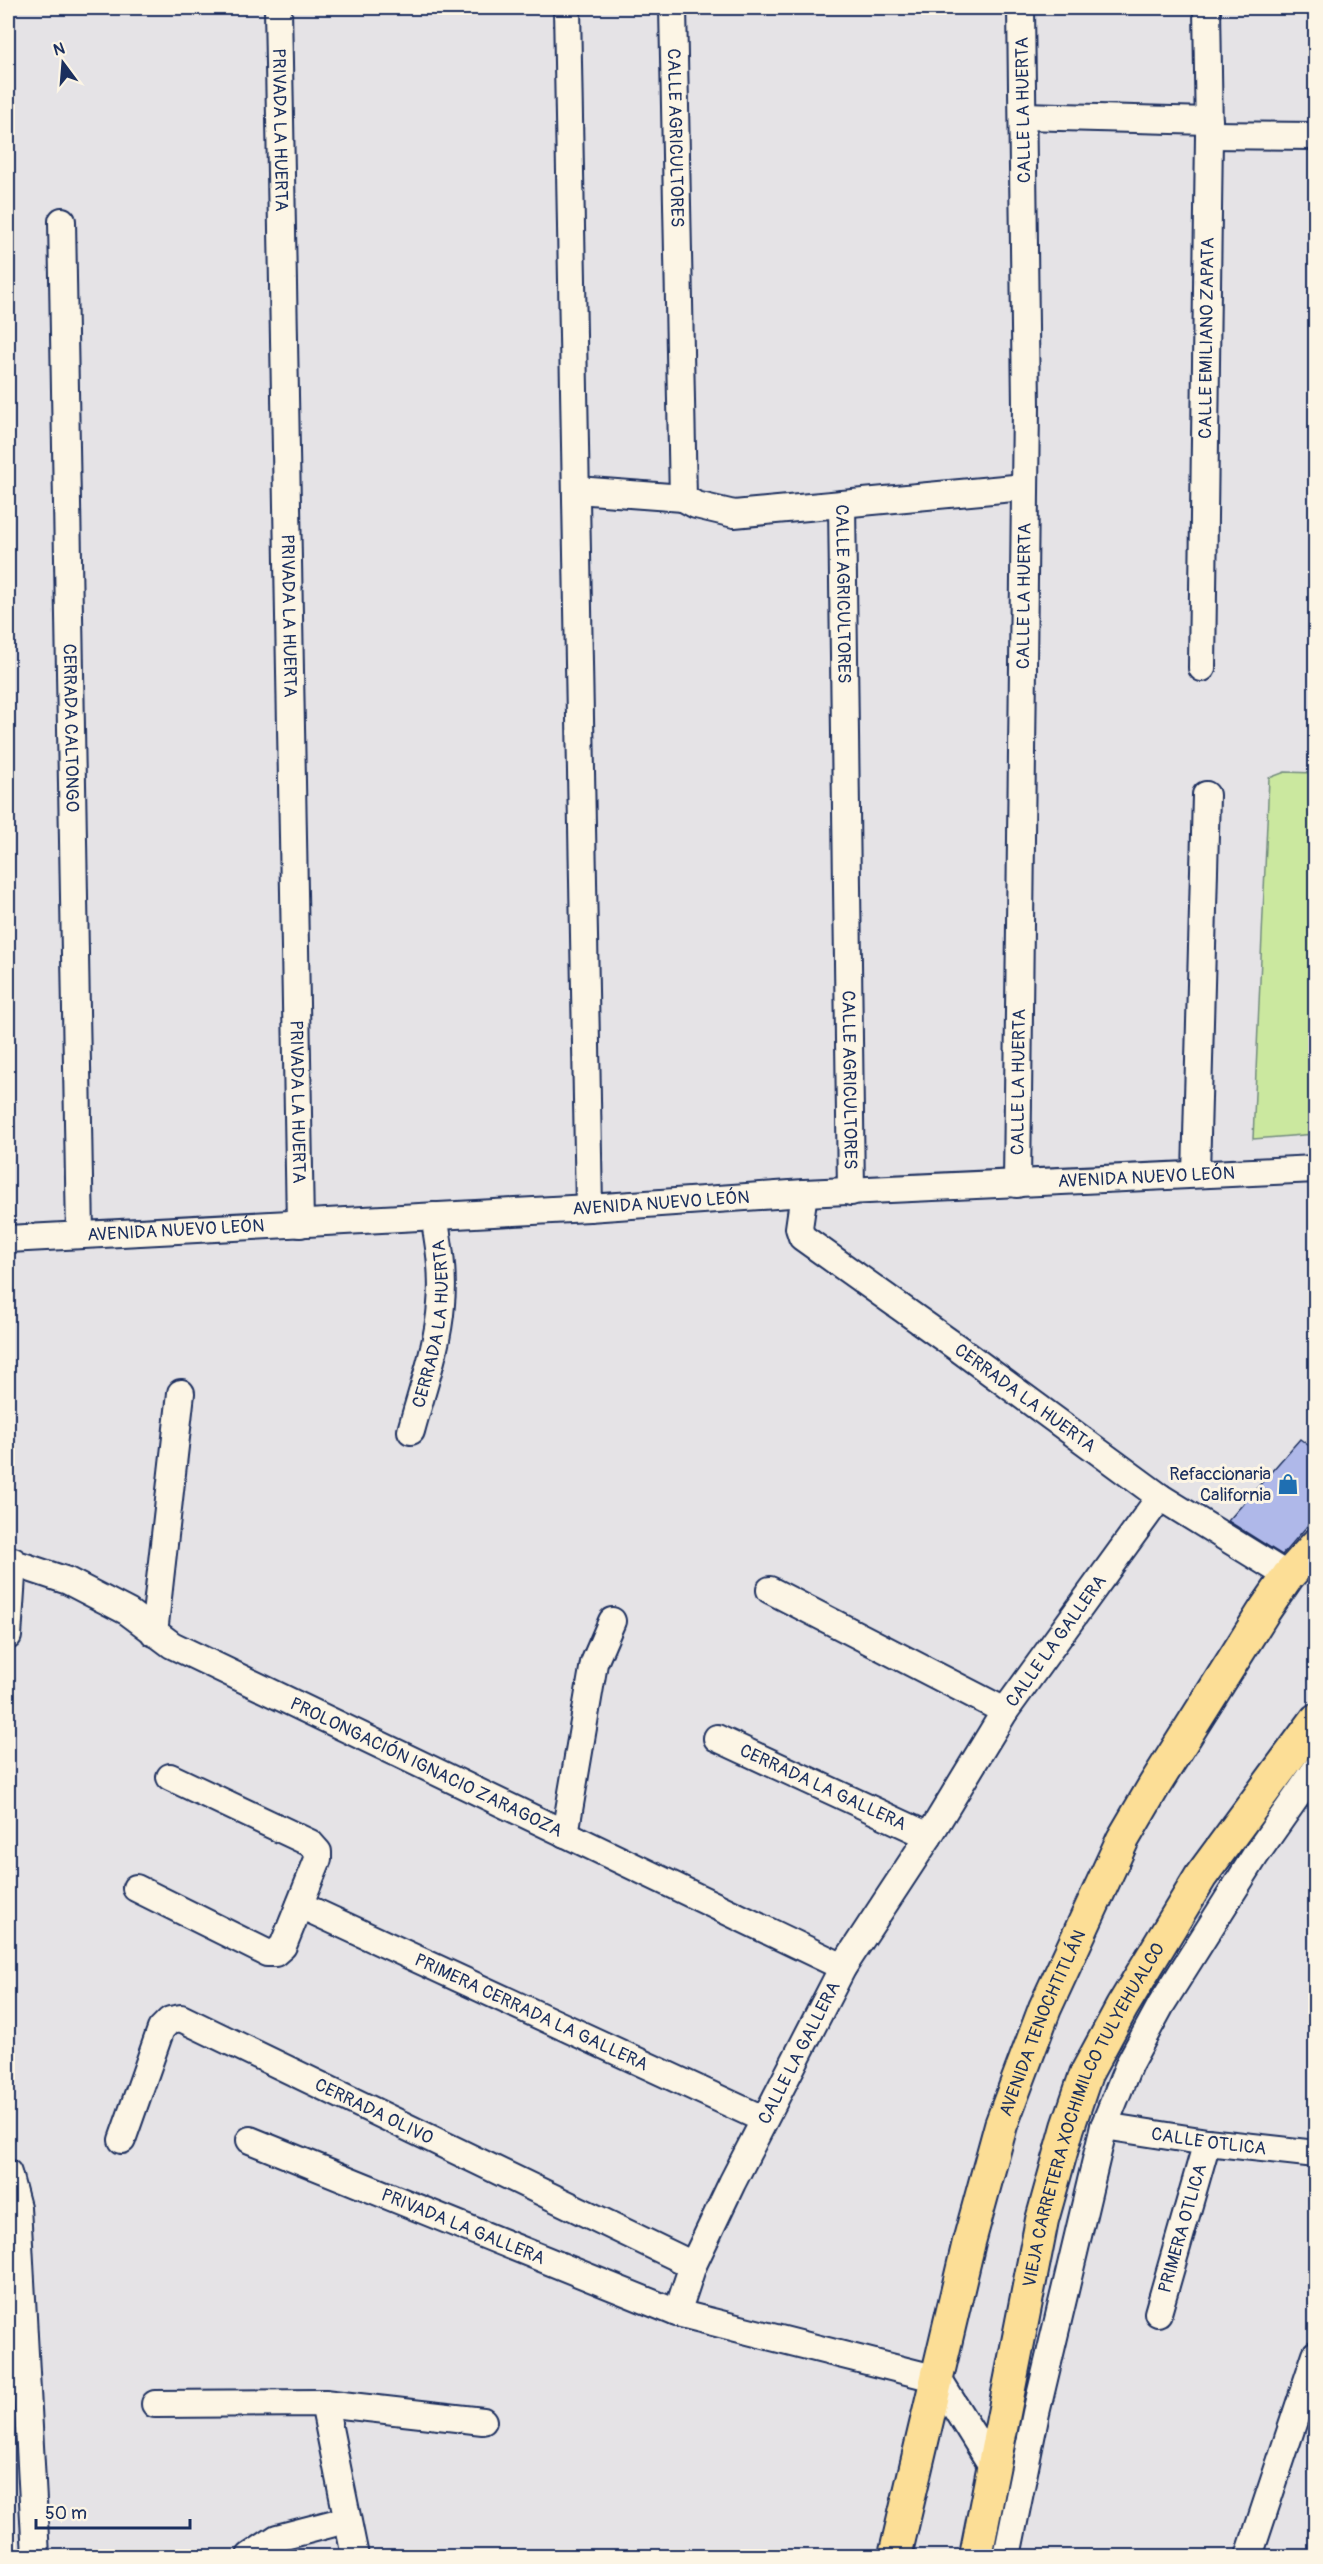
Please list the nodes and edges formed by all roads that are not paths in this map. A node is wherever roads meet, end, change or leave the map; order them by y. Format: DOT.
graph roads {
  1 [pos="278,8"];
  2 [pos="567,8"];
  3 [pos="673,8"];
  4 [pos="1022,8"];
  5 [pos="1207,8"];
  6 [pos="1023,116"];
  7 [pos="1209,128"];
  8 [pos="1316,136"];
  9 [pos="62,221"];
  10 [pos="1025,487"];
  11 [pos="577,490"];
  12 [pos="682,498"];
  13 [pos="842,504"];
  14 [pos="1202,668"];
  15 [pos="1206,795"];
  16 [pos="1316,1169"];
  17 [pos="1196,1174"];
  18 [pos="1017,1184"];
  19 [pos="851,1192"];
  20 [pos="804,1194"];
  21 [pos="589,1208"];
  22 [pos="434,1216"];
  23 [pos="300,1224"];
  24 [pos="80,1235"];
  25 [pos="8,1239"];
  26 [pos="182,1393"];
  27 [pos="411,1431"];
  28 [pos="1160,1497"];
  29 [pos="1316,1545"];
  30 [pos="10,1561"];
  31 [pos="1288,1576"];
  32 [pos="770,1590"];
  33 [pos="612,1621"];
  34 [pos="154,1633"];
  35 [pos="8,1636"];
  36 [pos="1005,1712"];
  37 [pos="1316,1720"];
  38 [pos="717,1738"];
  39 [pos="1316,1769"];
  40 [pos="170,1777"];
  41 [pos="565,1834"];
  42 [pos="929,1836"];
  43 [pos="136,1888"];
  44 [pos="300,1905"];
  45 [pos="843,1967"];
  46 [pos="763,2119"];
  47 [pos="1104,2126"];
  48 [pos="122,2140"];
  49 [pos="250,2140"];
  50 [pos="1207,2142"];
  51 [pos="1316,2154"];
  52 [pos="8,2173"];
  53 [pos="693,2265"];
  54 [pos="677,2313"];
  55 [pos="1158,2313"];
  56 [pos="1316,2354"];
  57 [pos="938,2379"];
  58 [pos="324,2403"];
  59 [pos="155,2404"];
  60 [pos="483,2421"];
  61 [pos="994,2469"];
  62 [pos="346,2520"];
  63 [pos="36,2556"];
  64 [pos="250,2556"];
  65 [pos="355,2556"];
  66 [pos="895,2556"];
  67 [pos="976,2556"];
  68 [pos="1007,2556"];
  69 [pos="1249,2556"];
  1 -- 23 [label="street, PRIVADA LA HUERTA"];
  2 -- 11 [label="street"];
  3 -- 12 [label="street, CALLE AGRICULTORES"];
  4 -- 6 [label="street, CALLE LA HUERTA"];
  5 -- 7 [label="street, CALLE EMILIANO ZAPATA"];
  6 -- 7 [label="street"];
  6 -- 10 [label="street, CALLE LA HUERTA"];
  7 -- 8 [label="street"];
  7 -- 14 [label="street, CALLE EMILIANO ZAPATA"];
  9 -- 24 [label="street, CERRADA CALTONGO"];
  10 -- 13 [label="street"];
  10 -- 18 [label="street, CALLE LA HUERTA"];
  11 -- 12 [label="street"];
  11 -- 21 [label="street"];
  12 -- 13 [label="street, CALLE AGRICULTORES"];
  13 -- 19 [label="street, CALLE AGRICULTORES"];
  15 -- 17 [label="street"];
  16 -- 17 [label="street, AVENIDA NUEVO LEÓN"];
  17 -- 18 [label="street, AVENIDA NUEVO LEÓN"];
  18 -- 19 [label="street, AVENIDA NUEVO LEÓN"];
  19 -- 20 [label="street, AVENIDA NUEVO LEÓN"];
  20 -- 21 [label="street, AVENIDA NUEVO LEÓN"];
  20 -- 28 [label="street, CERRADA LA HUERTA"];
  21 -- 22 [label="street, AVENIDA NUEVO LEÓN"];
  22 -- 23 [label="street, AVENIDA NUEVO LEÓN"];
  22 -- 27 [label="street, CERRADA LA HUERTA"];
  23 -- 24 [label="street, AVENIDA NUEVO LEÓN"];
  24 -- 25 [label="street, AVENIDA NUEVO LEÓN"];
  26 -- 34 [label="street"];
  28 -- 31 [label="street, CERRADA LA HUERTA"];
  28 -- 36 [label="street, CALLE LA GALLERA"];
  29 -- 31 [label="main road, AVENIDA TENOCHTITLÁN"];
  30 -- 34 [label="street, PROLONGACIÓN IGNACIO ZARAGOZA"];
  30 -- 35 [label="street, PROLONGACIÓN IGNACIO ZARAGOZA"];
  31 -- 57 [label="main road, AVENIDA TENOCHTITLÁN"];
  32 -- 36 [label="street"];
  33 -- 41 [label="street"];
  34 -- 41 [label="street, PROLONGACIÓN IGNACIO ZARAGOZA"];
  36 -- 42 [label="street, CALLE LA GALLERA"];
  37 -- 61 [label="main road, VIEJA CARRETERA XOCHIMILCO TULYEHUALCO"];
  38 -- 42 [label="street, CERRADA LA GALLERA"];
  39 -- 47 [label="street"];
  40 -- 44 [label="street"];
  41 -- 45 [label="street, PROLONGACIÓN IGNACIO ZARAGOZA"];
  42 -- 45 [label="street, CALLE LA GALLERA"];
  43 -- 44 [label="street"];
  44 -- 46 [label="street, PRIMERA CERRADA LA GALLERA"];
  45 -- 46 [label="street, CALLE LA GALLERA"];
  46 -- 53 [label="street, CALLE LA GALLERA"];
  47 -- 50 [label="street, CALLE OTLICA"];
  47 -- 68 [label="street"];
  48 -- 53 [label="street, CERRADA OLIVO"];
  49 -- 54 [label="street, PRIVADA LA GALLERA"];
  50 -- 51 [label="street, CALLE OTLICA"];
  50 -- 55 [label="street, PRIMERA OTLICA"];
  52 -- 63 [label="street"];
  53 -- 54 [label="street, CALLE LA GALLERA"];
  54 -- 57 [label="street"];
  56 -- 69 [label="street"];
  57 -- 61 [label="street"];
  57 -- 66 [label="main road, AVENIDA TENOCHTITLÁN"];
  58 -- 59 [label="street"];
  58 -- 60 [label="street"];
  58 -- 62 [label="street"];
  61 -- 67 [label="main road, VIEJA CARRETERA XOCHIMILCO TULYEHUALCO"];
  62 -- 64 [label="street"];
  62 -- 65 [label="street"];
}
